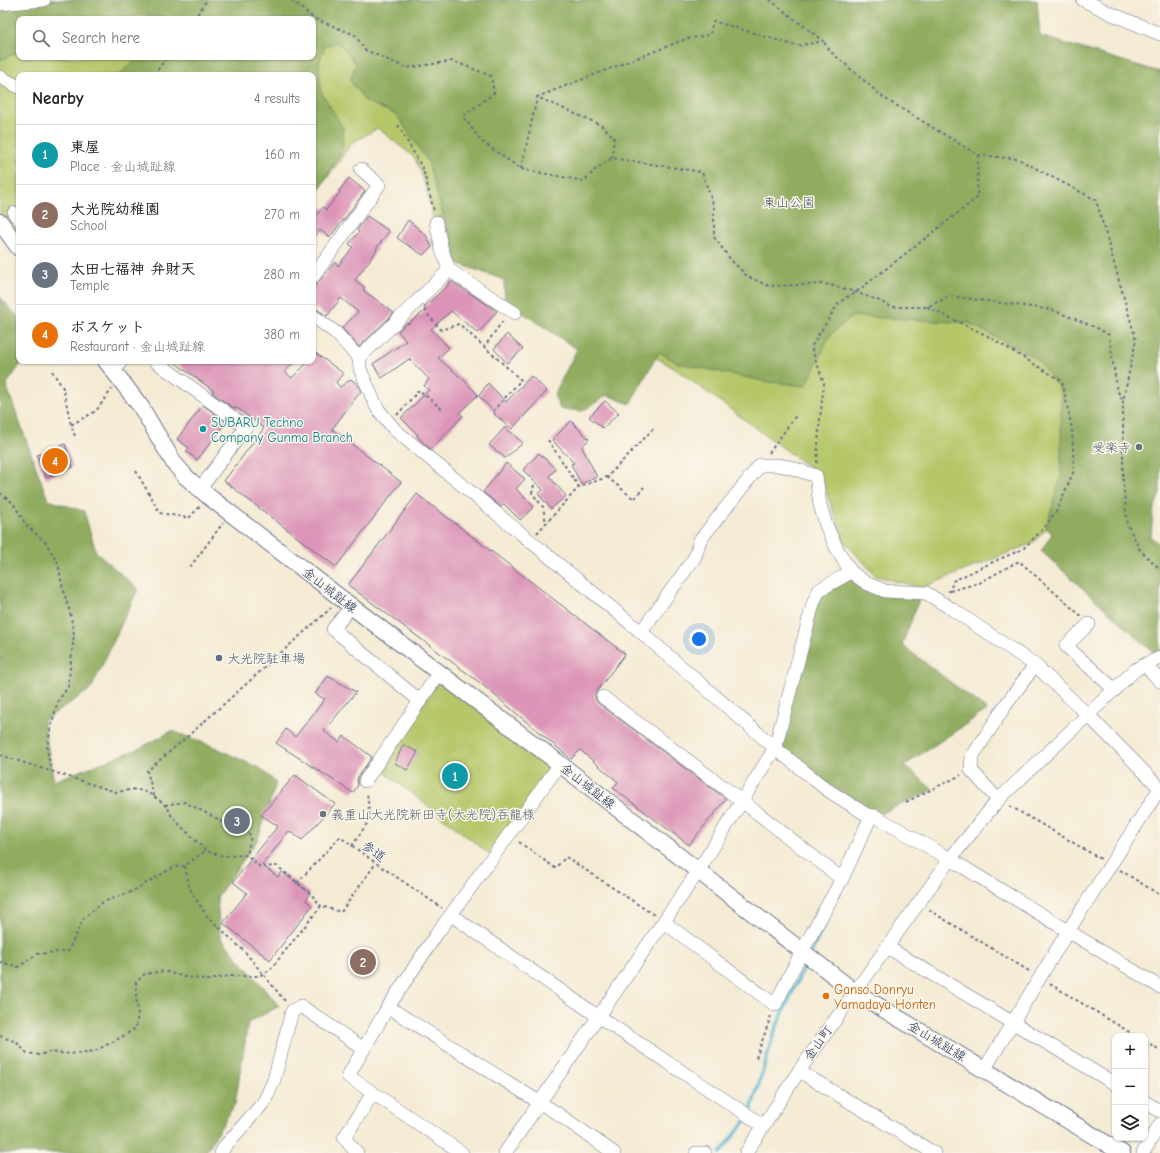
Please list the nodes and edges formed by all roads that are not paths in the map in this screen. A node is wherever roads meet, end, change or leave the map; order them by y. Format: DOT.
graph roads {
  1 [pos="44,0"];
  2 [pos="1083,0"];
  3 [pos="0,4"];
  4 [pos="1160,34"];
  5 [pos="0,77"];
  6 [pos="16,85"];
  7 [pos="361,169"];
  8 [pos="0,222"];
  9 [pos="436,222"];
  10 [pos="16,244"];
  11 [pos="449,270"];
  12 [pos="316,273"];
  13 [pos="513,311"];
  14 [pos="316,318"];
  15 [pos="359,358"];
  16 [pos="159,364"];
  17 [pos="115,368"];
  18 [pos="204,492"];
  19 [pos="851,572"];
  20 [pos="346,603"];
  21 [pos="1089,624"];
  22 [pos="641,632"];
  23 [pos="1160,658"];
  24 [pos="1035,665"];
  25 [pos="1145,665"];
  26 [pos="439,673"];
  27 [pos="1160,681"];
  28 [pos="1115,690"];
  29 [pos="603,697"];
  30 [pos="420,701"];
  31 [pos="1088,715"];
  32 [pos="775,748"];
  33 [pos="560,764"];
  34 [pos="365,781"];
  35 [pos="1160,788"];
  36 [pos="998,800"];
  37 [pos="742,801"];
  38 [pos="871,816"];
  39 [pos="950,859"];
  40 [pos="698,871"];
  41 [pos="842,878"];
  42 [pos="451,914"];
  43 [pos="664,922"];
  44 [pos="1068,931"];
  45 [pos="887,946"];
  46 [pos="802,951"];
  47 [pos="1160,987"];
  48 [pos="855,992"];
  49 [pos="388,1007"];
  50 [pos="599,1017"];
  51 [pos="1013,1023"];
  52 [pos="364,1049"];
  53 [pos="984,1070"];
  54 [pos="798,1071"];
  55 [pos="1112,1082"];
  56 [pos="373,1093"];
  57 [pos="540,1102"];
  58 [pos="1148,1104"];
  59 [pos="1160,1111"];
  60 [pos="1160,1124"];
  61 [pos="764,1126"];
  62 [pos="221,1153"];
  63 [pos="357,1153"];
  64 [pos="462,1153"];
  65 [pos="505,1153"];
  66 [pos="614,1153"];
  67 [pos="696,1153"];
  68 [pos="705,1153"];
  69 [pos="746,1153"];
  70 [pos="934,1153"];
  71 [pos="1122,1153"];
  72 [pos="1143,1153"];
  1 -- 3 [label="street"];
  2 -- 4 [label="street"];
  5 -- 6 [label="street"];
  7 -- 12 [label="street"];
  8 -- 10 [label="main road"];
  9 -- 11 [label="street"];
  11 -- 13 [label="street"];
  11 -- 15 [label="street"];
  14 -- 15 [label="street"];
  15 -- 22 [label="street"];
  16 -- 18 [label="street"];
  17 -- 18 [label="main road, 金山城趾線"];
  18 -- 20 [label="main road, 金山城趾線"];
  19 -- 22 [label="street"];
  19 -- 24 [label="street"];
  19 -- 32 [label="street"];
  20 -- 26 [label="main road, 金山城趾線"];
  20 -- 30 [label="street"];
  21 -- 28 [label="street"];
  22 -- 32 [label="street"];
  23 -- 25 [label="street, 金山町"];
  24 -- 31 [label="street"];
  24 -- 36 [label="street"];
  25 -- 27 [label="street"];
  25 -- 28 [label="street, 金山町"];
  26 -- 30 [label="street"];
  26 -- 33 [label="main road, 金山城趾線"];
  28 -- 31 [label="street, 金山町"];
  29 -- 37 [label="street"];
  30 -- 34 [label="street"];
  31 -- 35 [label="street"];
  31 -- 36 [label="street, 金山町"];
  32 -- 37 [label="street"];
  32 -- 38 [label="street"];
  33 -- 40 [label="main road, 金山城趾線"];
  33 -- 42 [label="street"];
  35 -- 44 [label="street"];
  36 -- 39 [label="street, 金山町"];
  37 -- 40 [label="street"];
  37 -- 41 [label="street"];
  38 -- 39 [label="street"];
  38 -- 41 [label="street"];
  39 -- 44 [label="street"];
  39 -- 45 [label="street, 金山町"];
  40 -- 43 [label="street"];
  40 -- 46 [label="main road, 金山城趾線"];
  41 -- 46 [label="street"];
  42 -- 49 [label="street"];
  42 -- 50 [label="street"];
  43 -- 46 [label="street"];
  43 -- 50 [label="street"];
  44 -- 47 [label="street"];
  44 -- 51 [label="street"];
  45 -- 48 [label="street, 金山町"];
  45 -- 51 [label="street"];
  46 -- 48 [label="main road, 金山城趾線"];
  48 -- 53 [label="main road, 金山城趾線"];
  48 -- 54 [label="street, 金山町"];
  49 -- 52 [label="street"];
  49 -- 57 [label="street"];
  50 -- 57 [label="street"];
  50 -- 61 [label="street"];
  51 -- 53 [label="street"];
  51 -- 55 [label="street"];
  52 -- 56 [label="street"];
  52 -- 62 [label="street"];
  53 -- 71 [label="main road, 金山城趾線"];
  54 -- 61 [label="street, 金山町"];
  54 -- 70 [label="street"];
  56 -- 63 [label="street"];
  56 -- 64 [label="street"];
  57 -- 65 [label="street"];
  57 -- 66 [label="street"];
  58 -- 59 [label="street"];
  60 -- 72 [label="street"];
  61 -- 69 [label="street, 金山町"];
  67 -- 68 [label="street"];
}
